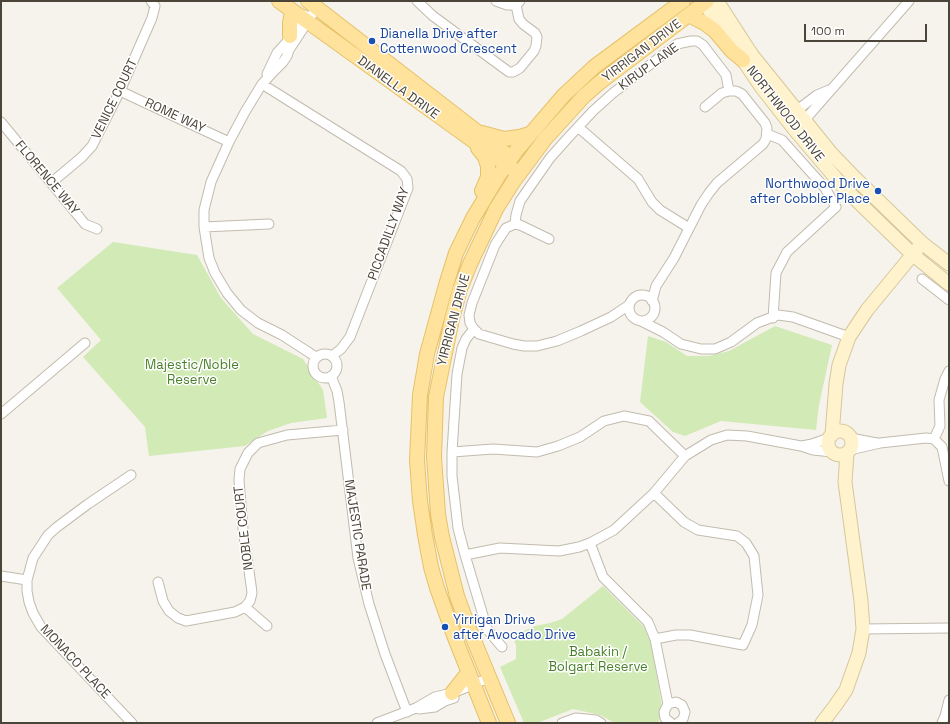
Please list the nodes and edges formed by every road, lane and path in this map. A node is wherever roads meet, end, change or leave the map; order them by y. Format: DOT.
graph roads {
  1 [pos="151,1"];
  2 [pos="279,1"];
  3 [pos="417,1"];
  4 [pos="496,1"];
  5 [pos="683,1"];
  6 [pos="708,1"];
  7 [pos="909,1"];
  8 [pos="518,3"];
  9 [pos="313,4"];
  10 [pos="688,15"];
  11 [pos="300,17"];
  12 [pos="290,36"];
  13 [pos="743,60"];
  14 [pos="264,82"];
  15 [pos="829,90"];
  16 [pos="120,91"];
  17 [pos="729,91"];
  18 [pos="705,107"];
  19 [pos="797,110"];
  20 [pos="805,121"];
  21 [pos="1,122"];
  22 [pos="790,124"];
  23 [pos="578,127"];
  24 [pos="530,134"];
  25 [pos="767,134"];
  26 [pos="475,136"];
  27 [pos="229,142"];
  28 [pos="509,162"];
  29 [pos="521,170"];
  30 [pos="51,183"];
  31 [pos="269,224"];
  32 [pos="515,224"];
  33 [pos="204,227"];
  34 [pos="689,228"];
  35 [pos="97,229"];
  36 [pos="549,239"];
  37 [pos="922,243"];
  38 [pos="456,254"];
  39 [pos="912,254"];
  40 [pos="949,264"];
  41 [pos="661,276"];
  42 [pos="922,279"];
  43 [pos="949,284"];
  44 [pos="640,295"];
  45 [pos="949,300"];
  46 [pos="652,301"];
  47 [pos="629,305"];
  48 [pos="653,313"];
  49 [pos="773,318"];
  50 [pos="637,319"];
  51 [pos="605,320"];
  52 [pos="474,329"];
  53 [pos="663,332"];
  54 [pos="849,337"];
  55 [pos="85,343"];
  56 [pos="332,356"];
  57 [pos="316,357"];
  58 [pos="949,371"];
  59 [pos="331,376"];
  60 [pos="835,400"];
  61 [pos="1,414"];
  62 [pos="343,430"];
  63 [pos="830,436"];
  64 [pos="934,439"];
  65 [pos="801,446"];
  66 [pos="843,447"];
  67 [pos="452,452"];
  68 [pos="685,456"];
  69 [pos="131,475"];
  70 [pos="949,481"];
  71 [pos="654,493"];
  72 [pos="590,543"];
  73 [pos="465,555"];
  74 [pos="1,576"];
  75 [pos="27,580"];
  76 [pos="158,582"];
  77 [pos="245,607"];
  78 [pos="267,626"];
  79 [pos="949,628"];
  80 [pos="863,629"];
  81 [pos="655,639"];
  82 [pos="502,647"];
  83 [pos="468,670"];
  84 [pos="491,683"];
  85 [pos="475,687"];
  86 [pos="452,693"];
  87 [pos="949,700"];
  88 [pos="668,704"];
  89 [pos="412,710"];
  90 [pos="945,718"];
  91 [pos="673,722"];
  92 [pos="132,723"];
  93 [pos="377,723"];
  94 [pos="489,723"];
  95 [pos="508,723"];
  96 [pos="562,723"];
  97 [pos="601,723"];
  98 [pos="822,723"];
  1 -- 16 [label="street, VENICE COURT"];
  2 -- 11 [label="main road, DIANELLA DRIVE"];
  3 -- 8 [label="street"];
  4 -- 8 [label="street"];
  5 -- 24 [label="main road, YIRRIGAN DRIVE"];
  6 -- 10 [label="main road, YIRRIGAN DRIVE"];
  6 -- 13 [label="street, NORTHWOOD DRIVE"];
  6 -- 19 [label="street, NORTHWOOD DRIVE"];
  7 -- 15 [label="street"];
  9 -- 11 [label="street"];
  9 -- 26 [label="main road, DIANELLA DRIVE"];
  10 -- 13 [label="main road"];
  10 -- 29 [label="main road, YIRRIGAN DRIVE"];
  11 -- 12 [label="main road"];
  11 -- 14 [label="street"];
  11 -- 26 [label="main road, DIANELLA DRIVE"];
  12 -- 14 [label="street"];
  13 -- 22 [label="street, NORTHWOOD DRIVE"];
  14 -- 27 [label="street"];
  14 -- 56 [label="street, PICCADILLY WAY"];
  15 -- 19 [label="street"];
  15 -- 20 [label="street"];
  16 -- 27 [label="street, ROME WAY"];
  16 -- 30 [label="street, VENICE COURT"];
  17 -- 18 [label="street"];
  17 -- 23 [label="street, KIRUP LANE"];
  17 -- 25 [label="street"];
  19 -- 20 [label="street, NORTHWOOD DRIVE"];
  19 -- 22 [label="street"];
  20 -- 22 [label="street"];
  20 -- 37 [label="street, NORTHWOOD DRIVE"];
  21 -- 30 [label="street, FLORENCE WAY"];
  22 -- 39 [label="street, NORTHWOOD DRIVE"];
  23 -- 32 [label="street, KIRUP LANE"];
  23 -- 34 [label="street"];
  24 -- 26 [label="main road"];
  24 -- 28 [label="main road, YIRRIGAN DRIVE"];
  25 -- 34 [label="street"];
  25 -- 49 [label="street"];
  26 -- 28 [label="main road, DIANELLA DRIVE"];
  26 -- 38 [label="main road"];
  27 -- 33 [label="street"];
  28 -- 29 [label="main road, DIANELLA DRIVE"];
  28 -- 38 [label="main road, YIRRIGAN DRIVE"];
  29 -- 84 [label="main road, YIRRIGAN DRIVE"];
  30 -- 35 [label="street, FLORENCE WAY"];
  31 -- 33 [label="street"];
  32 -- 36 [label="street"];
  32 -- 52 [label="street"];
  33 -- 57 [label="street"];
  34 -- 41 [label="street"];
  37 -- 39 [label="street"];
  37 -- 40 [label="street, NORTHWOOD DRIVE"];
  38 -- 83 [label="main road, YIRRIGAN DRIVE"];
  39 -- 43 [label="street, NORTHWOOD DRIVE"];
  39 -- 54 [label="street"];
  41 -- 44 [label="street"];
  41 -- 46 [label="street"];
  42 -- 45 [label="street"];
  44 -- 46 [label="street"];
  44 -- 47 [label="street"];
  46 -- 48 [label="street"];
  47 -- 50 [label="street"];
  47 -- 51 [label="street"];
  48 -- 50 [label="street"];
  48 -- 53 [label="street"];
  49 -- 53 [label="street"];
  49 -- 54 [label="street"];
  50 -- 51 [label="street"];
  50 -- 53 [label="street"];
  51 -- 52 [label="street"];
  52 -- 67 [label="street"];
  54 -- 60 [label="street"];
  55 -- 61 [label="street"];
  56 -- 57 [label="street"];
  56 -- 59 [label="street"];
  57 -- 59 [label="street"];
  58 -- 64 [label="street"];
  59 -- 62 [label="street, MAJESTIC PARADE"];
  60 -- 63 [label="street"];
  60 -- 66 [label="street"];
  62 -- 77 [label="street, NOBLE COURT"];
  62 -- 89 [label="street, MAJESTIC PARADE"];
  63 -- 65 [label="street"];
  63 -- 66 [label="street"];
  64 -- 66 [label="street"];
  64 -- 70 [label="street"];
  65 -- 66 [label="street"];
  65 -- 68 [label="street"];
  66 -- 80 [label="street"];
  67 -- 68 [label="street"];
  67 -- 73 [label="street"];
  68 -- 71 [label="street"];
  69 -- 75 [label="street, MONACO PLACE"];
  71 -- 72 [label="street"];
  71 -- 81 [label="street"];
  72 -- 73 [label="street"];
  72 -- 81 [label="street"];
  73 -- 82 [label="street"];
  74 -- 75 [label="street"];
  75 -- 92 [label="street, MONACO PLACE"];
  76 -- 77 [label="street"];
  77 -- 78 [label="street"];
  79 -- 80 [label="street"];
  80 -- 98 [label="street"];
  81 -- 88 [label="street"];
  83 -- 85 [label="main road, YIRRIGAN DRIVE"];
  83 -- 86 [label="main road"];
  84 -- 85 [label="street"];
  84 -- 95 [label="main road, YIRRIGAN DRIVE"];
  85 -- 86 [label="street"];
  85 -- 89 [label="street"];
  85 -- 94 [label="main road, YIRRIGAN DRIVE"];
  86 -- 89 [label="street"];
  87 -- 90 [label="street"];
  88 -- 91 [label="street"];
  88 -- 91 [label="street"];
  89 -- 93 [label="street"];
  96 -- 97 [label="street"];
}
